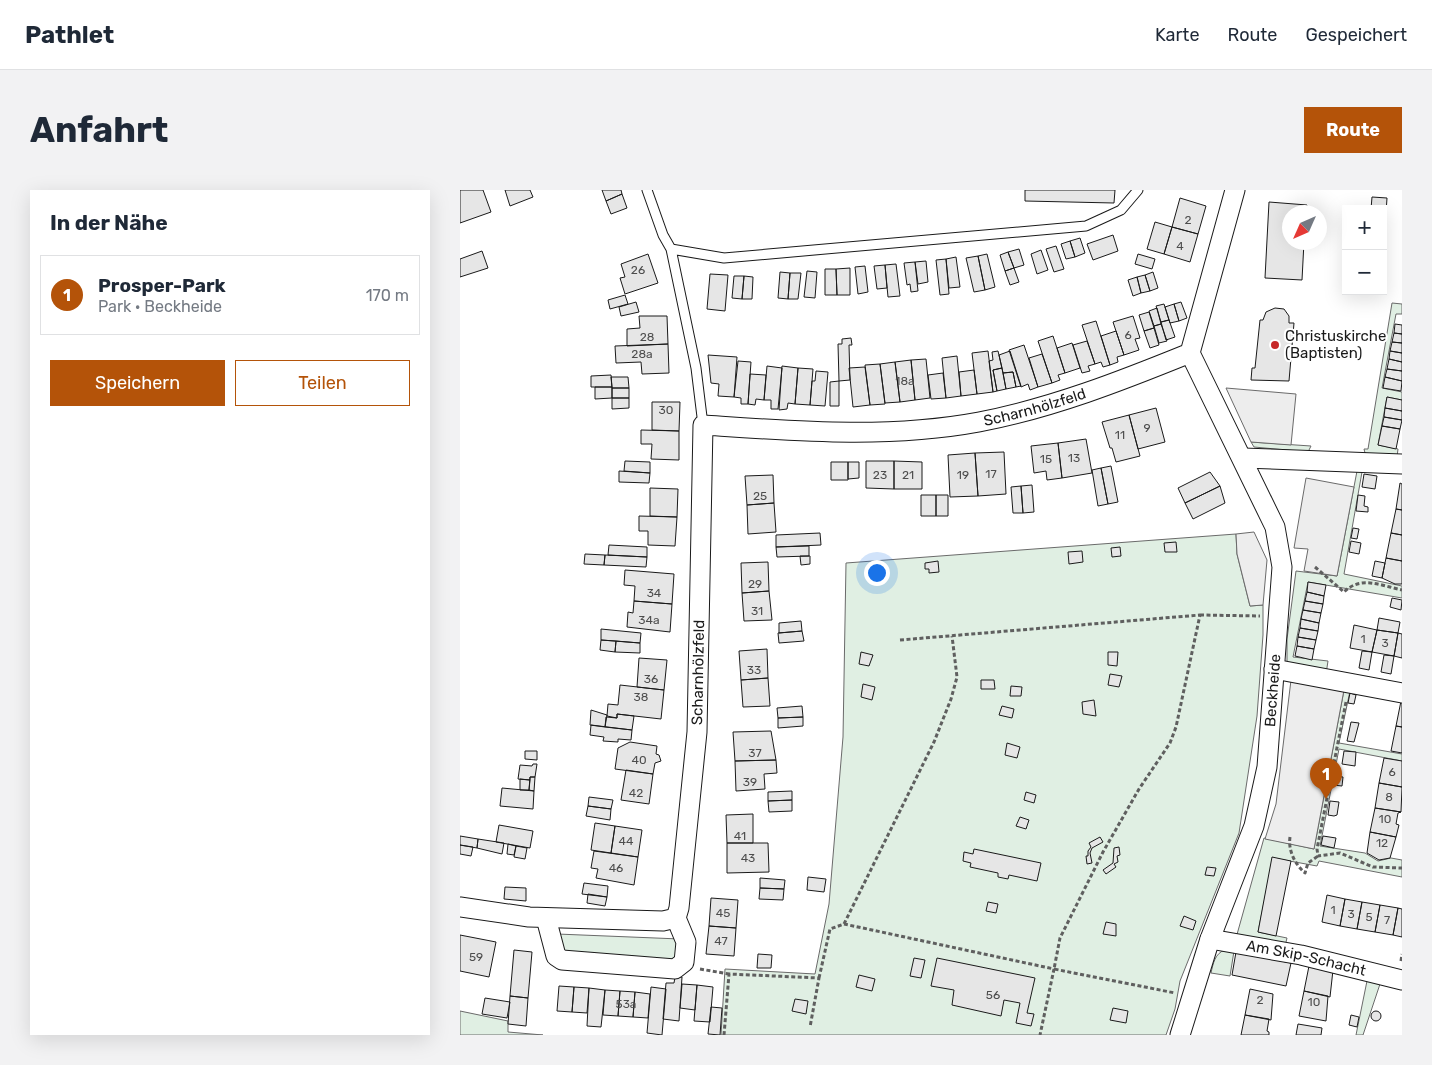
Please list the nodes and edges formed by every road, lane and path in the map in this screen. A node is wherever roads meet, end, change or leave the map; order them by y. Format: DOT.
graph roads {
  1 [pos="647,190"];
  2 [pos="1138,190"];
  3 [pos="1235,190"];
  4 [pos="671,250"];
  5 [pos="1190,353"];
  6 [pos="703,425"];
  7 [pos="1243,458"];
  8 [pos="1402,464"];
  9 [pos="1315,567"];
  10 [pos="1402,590"];
  11 [pos="1200,615"];
  12 [pos="1278,616"];
  13 [pos="952,636"];
  14 [pos="900,640"];
  15 [pos="1274,669"];
  16 [pos="1349,683"];
  17 [pos="1402,693"];
  18 [pos="1290,837"];
  19 [pos="1318,856"];
  20 [pos="1402,868"];
  21 [pos="460,908"];
  22 [pos="546,918"];
  23 [pos="676,918"];
  24 [pos="844,924"];
  25 [pos="1210,939"];
  26 [pos="682,966"];
  27 [pos="1054,969"];
  28 [pos="729,974"];
  29 [pos="820,978"];
  30 [pos="1402,980"];
  31 [pos="1192,996"];
  32 [pos="810,1027"];
  33 [pos="724,1035"];
  34 [pos="1040,1035"];
  35 [pos="1180,1035"];
  1 -- 4 [label="lane, Scharnhölzfeld"];
  2 -- 4 [label="lane"];
  3 -- 5 [label="street"];
  4 -- 6 [label="lane, Scharnhölzfeld"];
  5 -- 6 [label="street, Scharnhölzfeld"];
  5 -- 7 [label="street, Beckheide"];
  6 -- 23 [label="street, Scharnhölzfeld"];
  7 -- 8 [label="street"];
  7 -- 12 [label="street, Beckheide"];
  9 -- 10 [label="path"];
  11 -- 12 [label="path"];
  11 -- 13 [label="path"];
  11 -- 27 [label="path"];
  12 -- 15 [label="street, Beckheide"];
  13 -- 14 [label="path"];
  13 -- 24 [label="path"];
  15 -- 16 [label="street"];
  15 -- 25 [label="street, Beckheide"];
  16 -- 17 [label="street"];
  16 -- 19 [label="path"];
  18 -- 19 [label="path"];
  19 -- 20 [label="path"];
  21 -- 22 [label="street"];
  22 -- 23 [label="street"];
  22 -- 26 [label="street"];
  23 -- 26 [label="street"];
  24 -- 27 [label="path"];
  24 -- 29 [label="path"];
  25 -- 30 [label="street, Am Skip-Schacht"];
  25 -- 31 [label="street, Beckheide"];
  26 -- 28 [label="path"];
  27 -- 31 [label="path"];
  27 -- 34 [label="path"];
  28 -- 29 [label="path"];
  28 -- 33 [label="path"];
  29 -- 32 [label="path"];
  31 -- 35 [label="street, Beckheide"];
}
